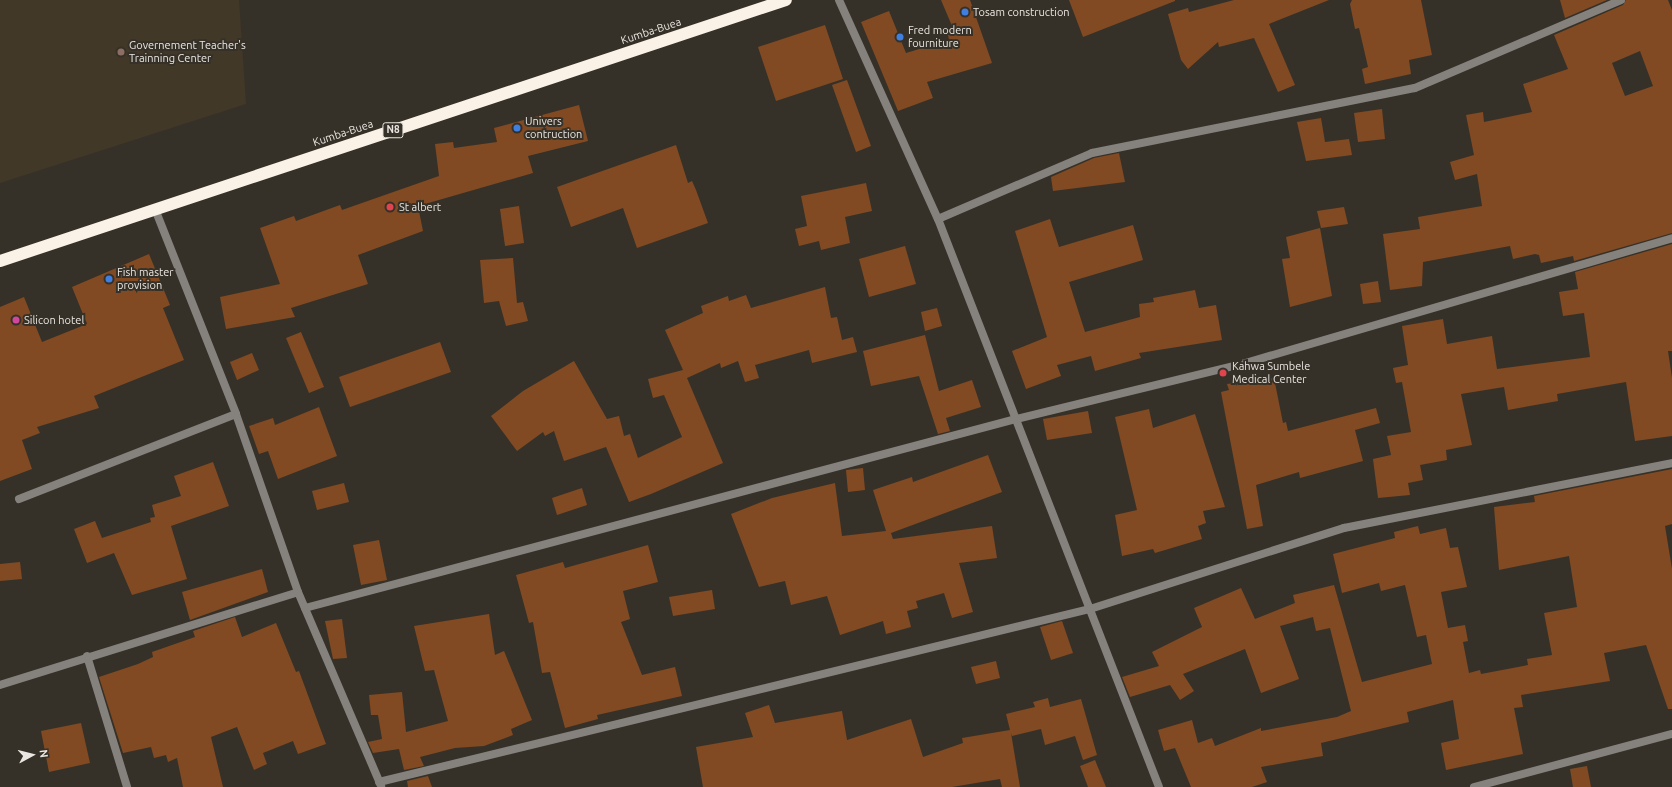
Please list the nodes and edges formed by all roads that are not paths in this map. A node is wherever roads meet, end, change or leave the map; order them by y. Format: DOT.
graph roads {
  1 [pos="786,0"];
  2 [pos="838,0"];
  3 [pos="1621,0"];
  4 [pos="155,209"];
  5 [pos="938,219"];
  6 [pos="1672,238"];
  7 [pos="0,260"];
  8 [pos="236,414"];
  9 [pos="1016,419"];
  10 [pos="1672,463"];
  11 [pos="19,499"];
  12 [pos="298,592"];
  13 [pos="305,608"];
  14 [pos="1090,609"];
  15 [pos="87,656"];
  16 [pos="0,685"];
  17 [pos="1672,734"];
  18 [pos="380,784"];
  19 [pos="127,787"];
  20 [pos="1159,787"];
  21 [pos="1474,787"];
  1 -- 4 [label="highway, Kumba-Buea / N8"];
  2 -- 5 [label="street"];
  3 -- 5 [label="street"];
  4 -- 7 [label="highway, Kumba-Buea / N8"];
  4 -- 8 [label="street"];
  5 -- 9 [label="street"];
  6 -- 9 [label="street"];
  8 -- 11 [label="street"];
  8 -- 12 [label="street"];
  9 -- 13 [label="street"];
  9 -- 14 [label="street"];
  10 -- 14 [label="street"];
  12 -- 13 [label="street"];
  12 -- 15 [label="street"];
  13 -- 18 [label="street"];
  14 -- 18 [label="street"];
  14 -- 20 [label="street"];
  15 -- 16 [label="street"];
  15 -- 19 [label="street"];
  17 -- 21 [label="street"];
}
